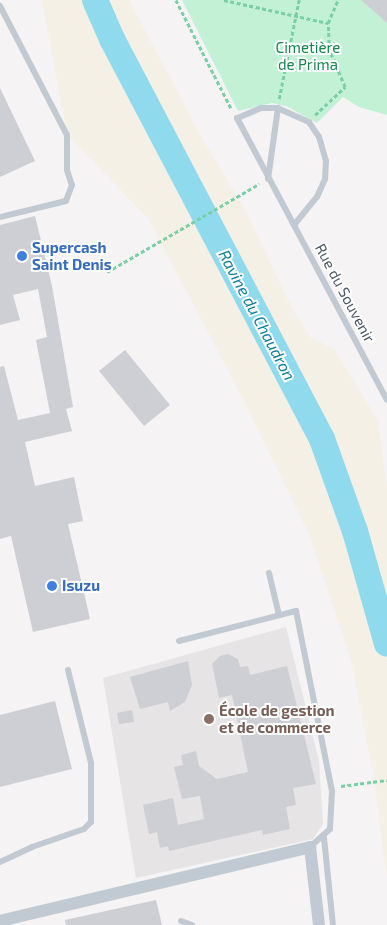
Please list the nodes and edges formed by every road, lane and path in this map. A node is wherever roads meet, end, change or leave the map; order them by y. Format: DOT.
graph roads {
  1 [pos="176,0"];
  2 [pos="224,0"];
  3 [pos="299,0"];
  4 [pos="338,0"];
  5 [pos="0,6"];
  6 [pos="296,15"];
  7 [pos="328,23"];
  8 [pos="278,108"];
  9 [pos="237,118"];
  10 [pos="309,122"];
  11 [pos="268,179"];
  12 [pos="0,218"];
  13 [pos="294,225"];
  14 [pos="107,272"];
  15 [pos="387,400"];
  16 [pos="269,573"];
  17 [pos="279,615"];
  18 [pos="179,641"];
  19 [pos="68,670"];
  20 [pos="387,780"];
  21 [pos="332,787"];
  22 [pos="324,838"];
  23 [pos="310,846"];
  24 [pos="0,862"];
  25 [pos="0,921"];
  26 [pos="181,921"];
  27 [pos="192,925"];
  28 [pos="319,925"];
  29 [pos="334,925"];
  1 -- 9 [label="path"];
  2 -- 6 [label="path"];
  3 -- 6 [label="path"];
  4 -- 7 [label="path"];
  5 -- 12 [label="lane"];
  6 -- 7 [label="path"];
  6 -- 8 [label="path"];
  7 -- 10 [label="path"];
  8 -- 9 [label="lane"];
  8 -- 10 [label="lane"];
  8 -- 11 [label="lane"];
  9 -- 11 [label="lane, Rue du Souvenir"];
  10 -- 13 [label="lane"];
  11 -- 13 [label="lane, Rue du Souvenir"];
  11 -- 14 [label="path"];
  13 -- 15 [label="lane, Rue du Souvenir"];
  16 -- 17 [label="lane"];
  17 -- 18 [label="lane"];
  17 -- 21 [label="lane"];
  19 -- 24 [label="lane"];
  20 -- 21 [label="path"];
  21 -- 22 [label="lane"];
  22 -- 23 [label="lane"];
  22 -- 29 [label="lane"];
  23 -- 25 [label="street"];
  23 -- 28 [label="street"];
  26 -- 27 [label="lane"];
}
